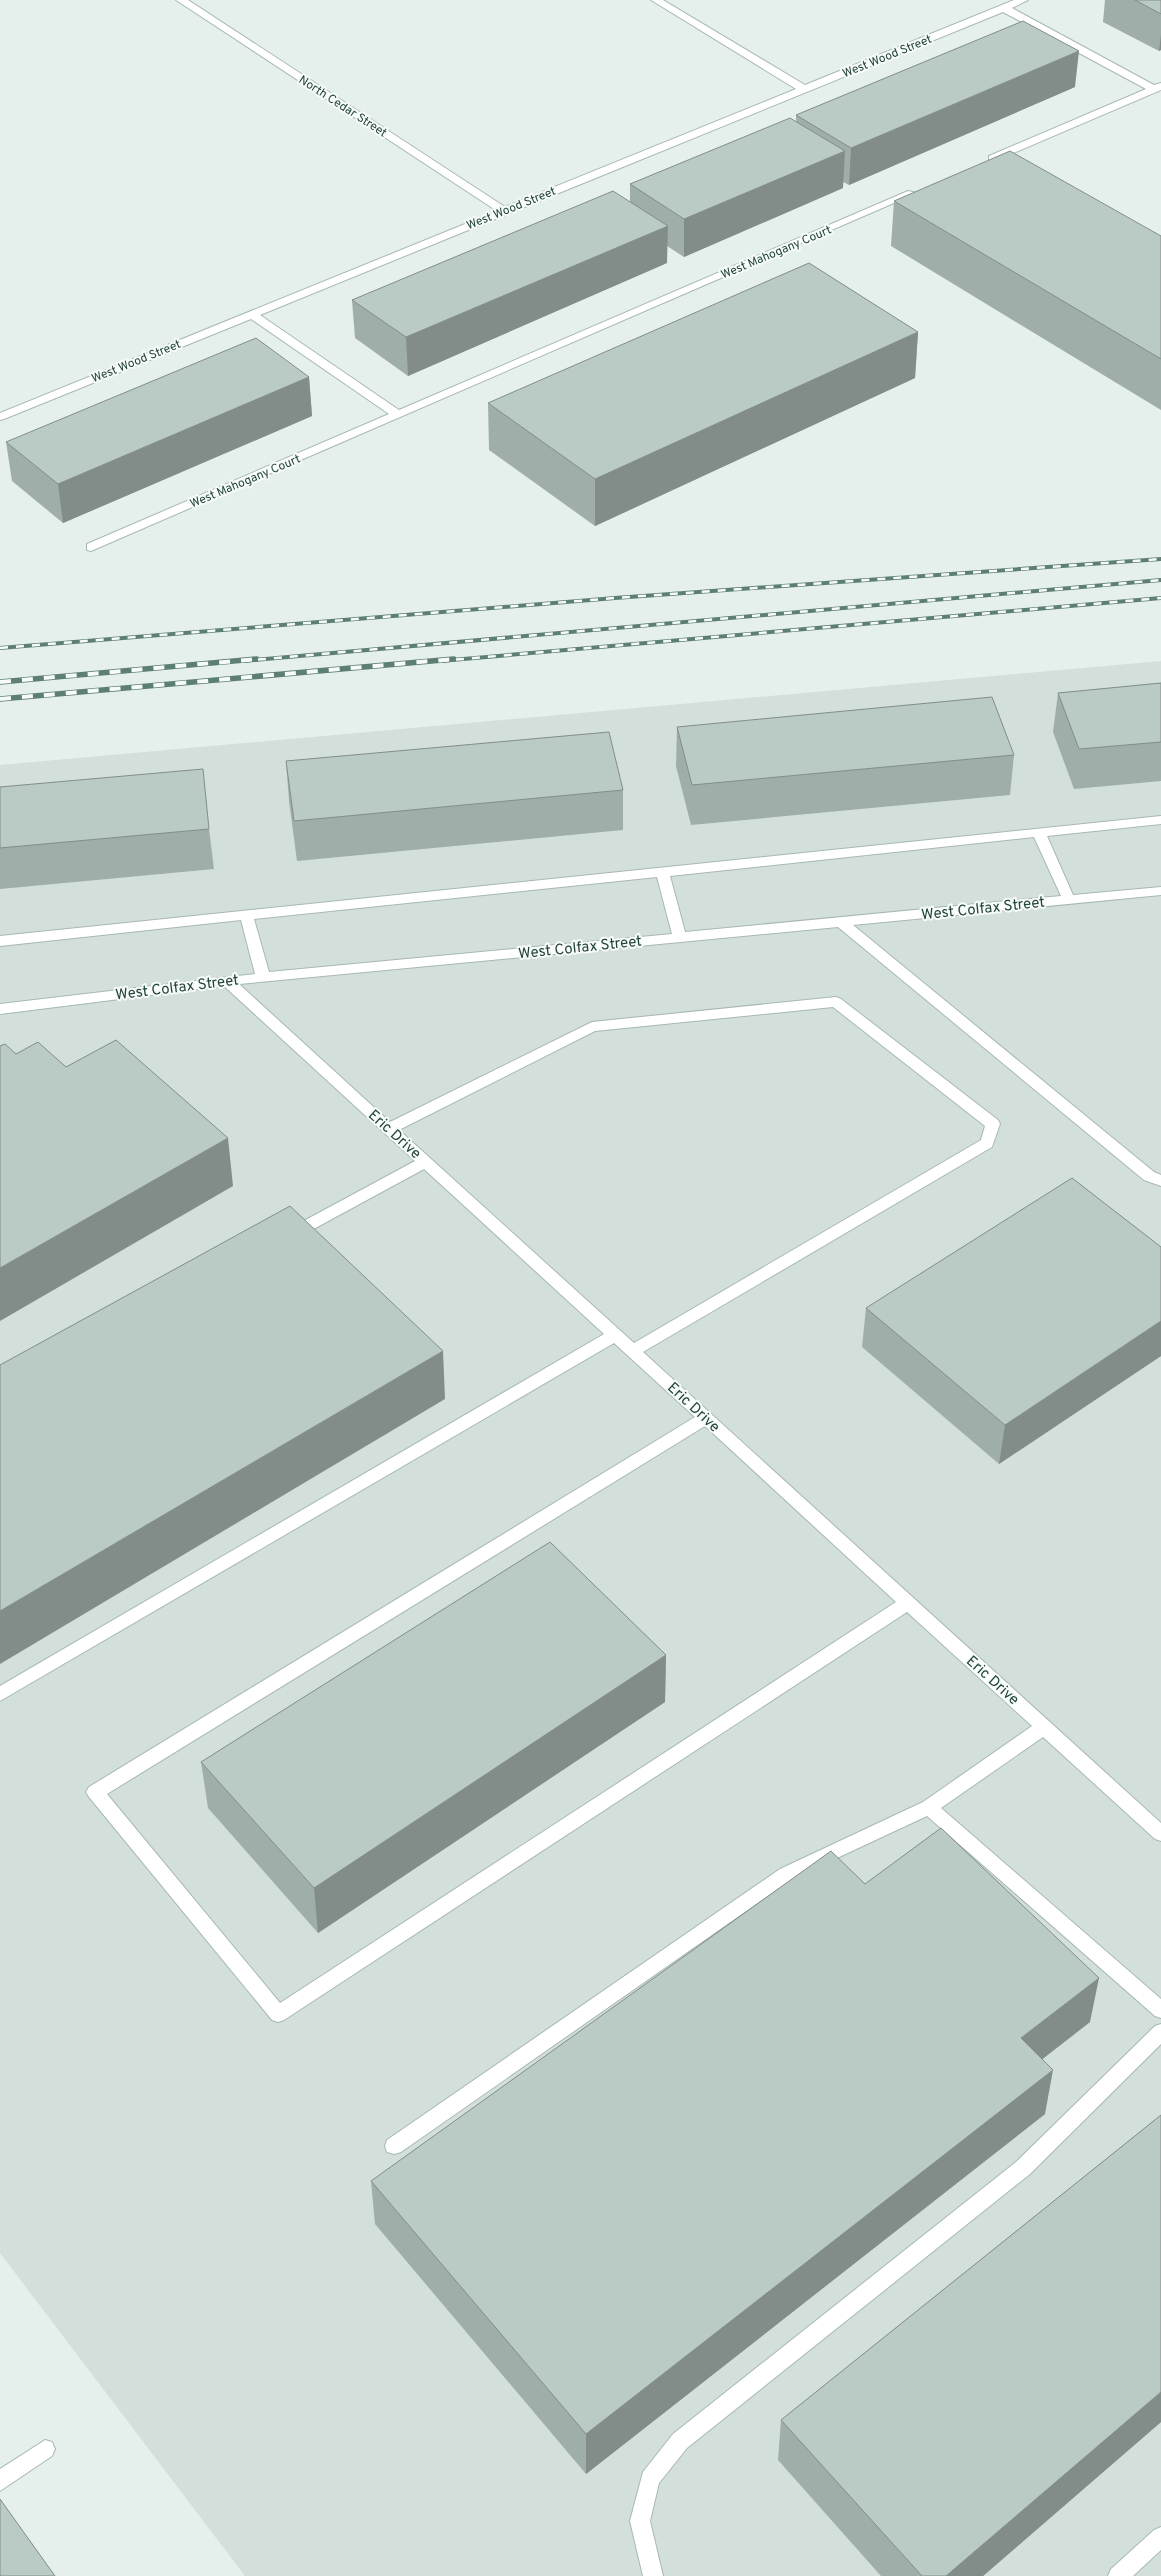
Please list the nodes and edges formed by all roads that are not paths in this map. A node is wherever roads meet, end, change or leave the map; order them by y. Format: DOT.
graph roads {
  1 [pos="181,0"];
  2 [pos="656,0"];
  3 [pos="1023,0"];
  4 [pos="1004,8"];
  5 [pos="1157,88"];
  6 [pos="804,89"];
  7 [pos="986,162"];
  8 [pos="922,189"];
  9 [pos="504,211"];
  10 [pos="251,314"];
  11 [pos="398,415"];
  12 [pos="0,417"];
  13 [pos="92,547"];
  14 [pos="1161,820"];
  15 [pos="1039,833"];
  16 [pos="662,872"];
  17 [pos="1161,891"];
  18 [pos="1069,900"];
  19 [pos="246,915"];
  20 [pos="841,922"];
  21 [pos="680,937"];
  22 [pos="0,941"];
  23 [pos="263,977"];
  24 [pos="227,981"];
  25 [pos="0,1009"];
  26 [pos="388,1129"];
  27 [pos="425,1162"];
  28 [pos="1161,1181"];
  29 [pos="278,1241"];
  30 [pos="615,1335"];
  31 [pos="633,1351"];
  32 [pos="706,1418"];
  33 [pos="908,1603"];
  34 [pos="0,1694"];
  35 [pos="1044,1727"];
  36 [pos="928,1806"];
  37 [pos="1161,1834"];
  38 [pos="1161,2010"];
  39 [pos="1161,2032"];
  40 [pos="394,2146"];
  41 [pos="45,2449"];
  42 [pos="0,2481"];
  43 [pos="1161,2537"];
  44 [pos="653,2576"];
  45 [pos="1118,2576"];
  1 -- 9 [label="street, North Cedar Street"];
  2 -- 6 [label="street"];
  3 -- 4 [label="street, West Wood Street"];
  4 -- 5 [label="street"];
  4 -- 6 [label="street, West Wood Street"];
  5 -- 7 [label="street"];
  6 -- 9 [label="street, West Wood Street"];
  8 -- 11 [label="street, West Mahogany Court"];
  9 -- 10 [label="street, West Wood Street"];
  10 -- 11 [label="street"];
  10 -- 12 [label="street, West Wood Street"];
  11 -- 13 [label="street, West Mahogany Court"];
  14 -- 15 [label="street"];
  15 -- 16 [label="street"];
  15 -- 18 [label="street"];
  16 -- 19 [label="street"];
  16 -- 21 [label="street"];
  17 -- 18 [label="street, West Colfax Street"];
  18 -- 20 [label="street, West Colfax Street"];
  19 -- 22 [label="street"];
  19 -- 23 [label="street"];
  20 -- 21 [label="street, West Colfax Street"];
  20 -- 28 [label="street"];
  21 -- 23 [label="street, West Colfax Street"];
  23 -- 24 [label="street, West Colfax Street"];
  24 -- 25 [label="street, West Colfax Street"];
  24 -- 26 [label="street, Eric Drive"];
  26 -- 27 [label="street, Eric Drive"];
  26 -- 31 [label="street"];
  27 -- 29 [label="street"];
  27 -- 30 [label="street, Eric Drive"];
  30 -- 31 [label="street, Eric Drive"];
  30 -- 34 [label="street"];
  31 -- 32 [label="street, Eric Drive"];
  32 -- 33 [label="street, Eric Drive"];
  32 -- 33 [label="street"];
  33 -- 35 [label="street, Eric Drive"];
  35 -- 36 [label="street"];
  35 -- 37 [label="street, Eric Drive"];
  36 -- 38 [label="street"];
  36 -- 40 [label="street"];
  39 -- 44 [label="street"];
  41 -- 42 [label="street"];
  43 -- 45 [label="street"];
}
